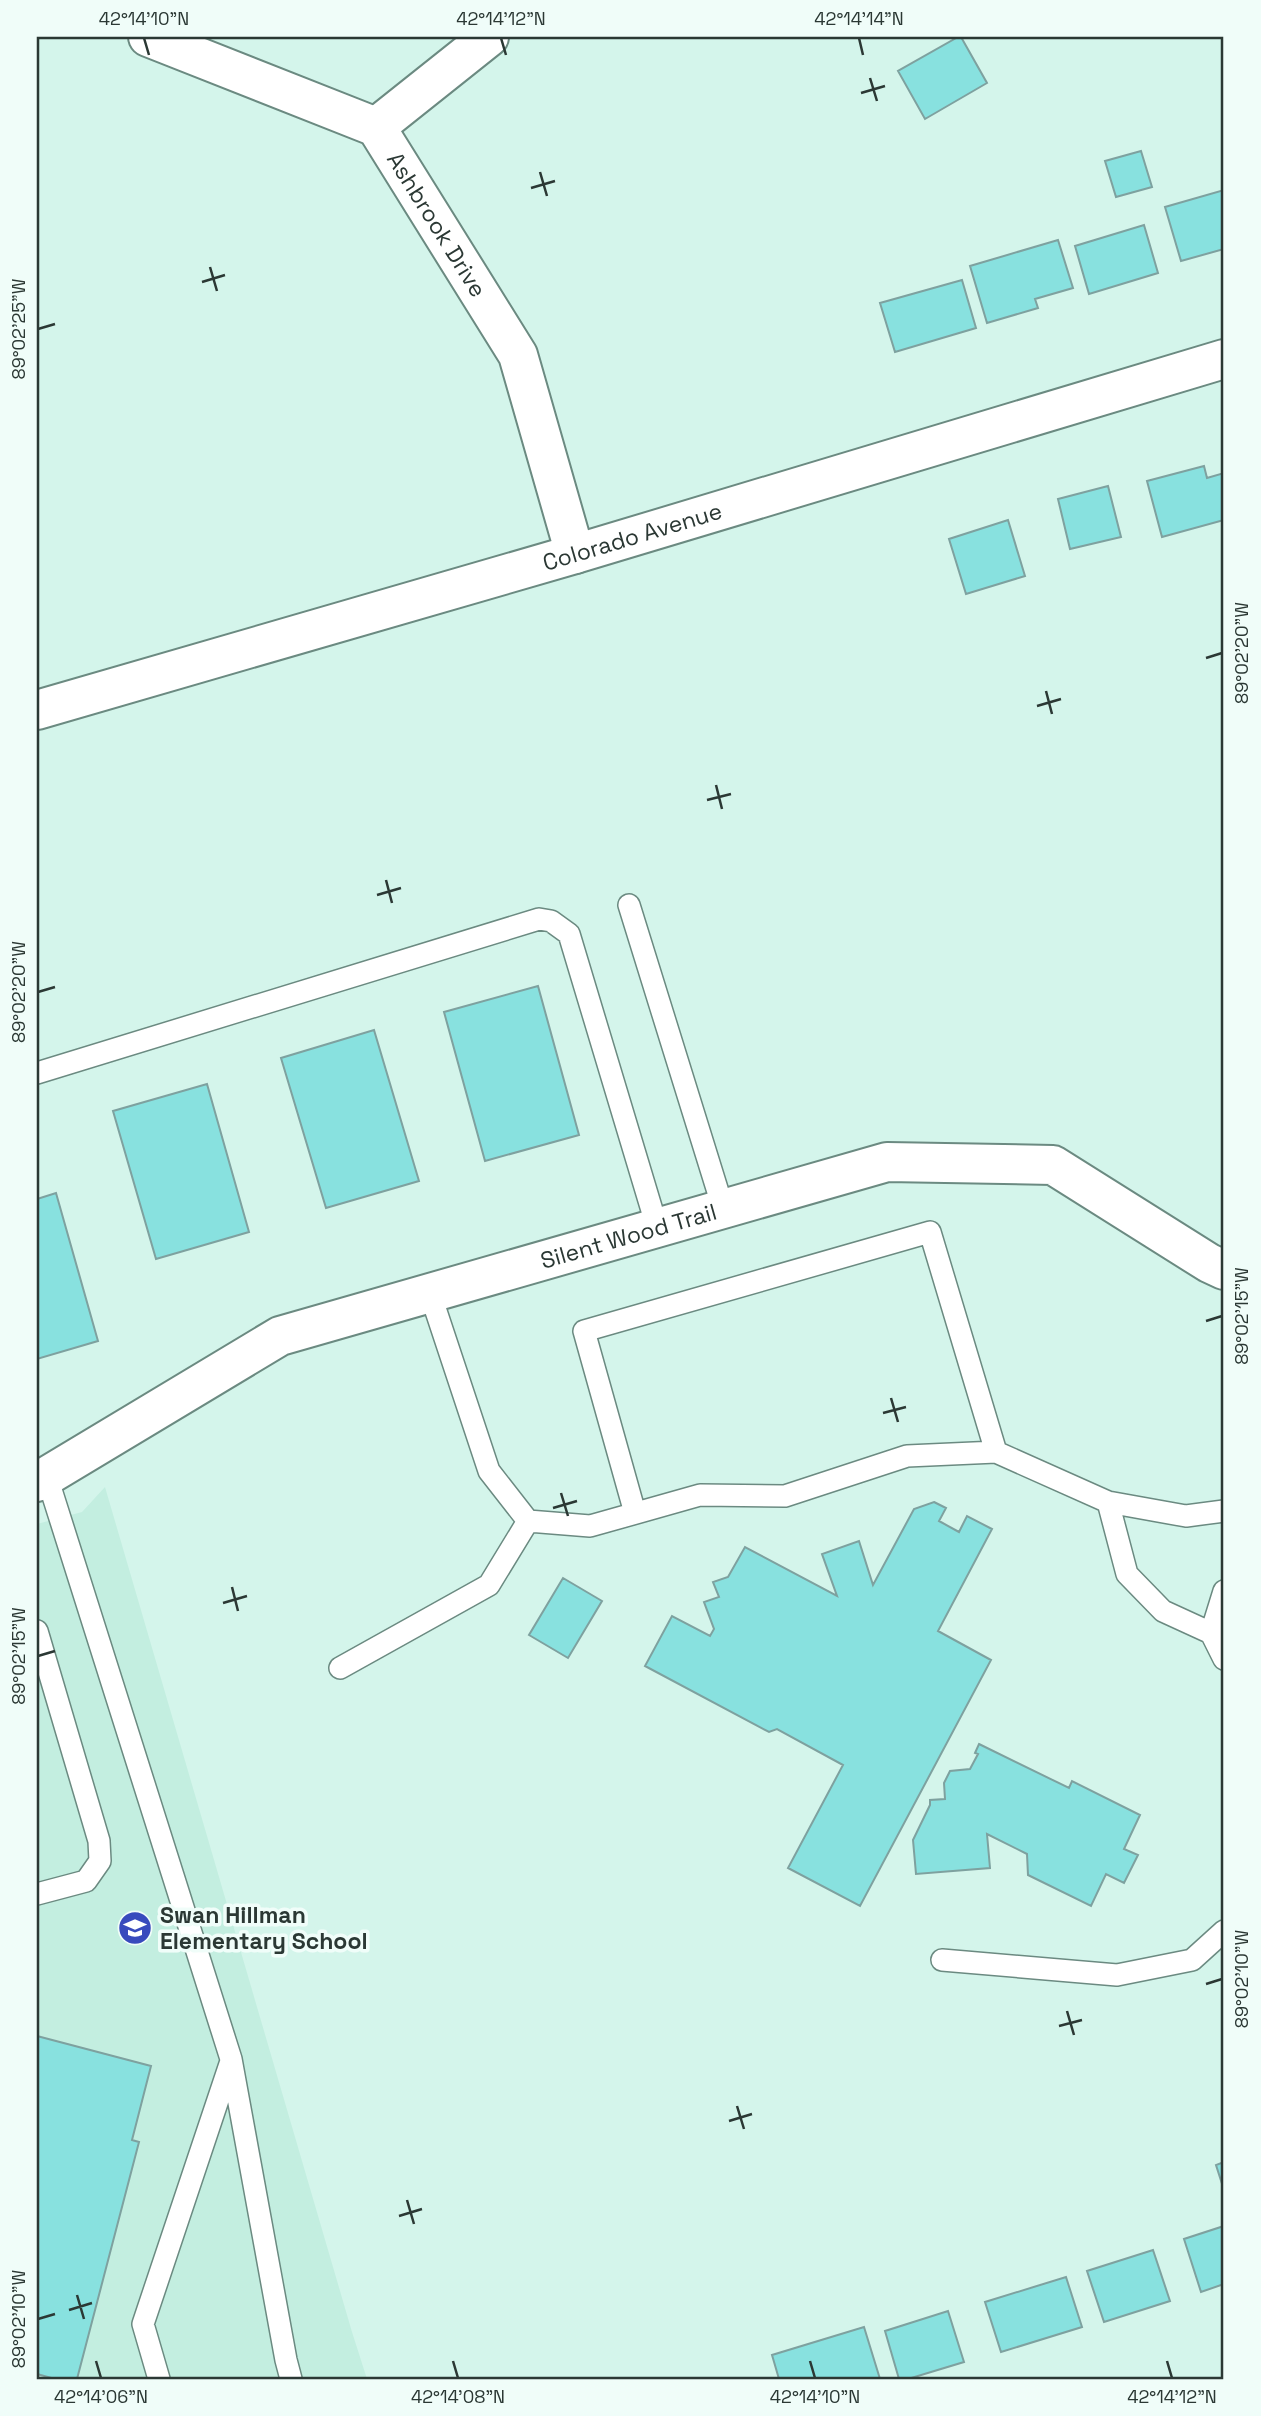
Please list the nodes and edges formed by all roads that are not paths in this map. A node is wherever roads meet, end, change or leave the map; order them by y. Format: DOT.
graph roads {
  1 [pos="148,37"];
  2 [pos="489,37"];
  3 [pos="376,127"];
  4 [pos="1224,359"];
  5 [pos="575,554"];
  6 [pos="37,710"];
  7 [pos="629,905"];
  8 [pos="37,1073"];
  9 [pos="723,1208"];
  10 [pos="657,1227"];
  11 [pos="1224,1270"];
  12 [pos="430,1293"];
  13 [pos="996,1452"];
  14 [pos="42,1480"];
  15 [pos="1108,1502"];
  16 [pos="635,1513"];
  17 [pos="1223,1518"];
  18 [pos="528,1521"];
  19 [pos="1224,1591"];
  20 [pos="37,1631"];
  21 [pos="1211,1633"];
  22 [pos="1224,1659"];
  23 [pos="340,1668"];
  24 [pos="37,1894"];
  25 [pos="1224,1931"];
  26 [pos="942,1960"];
  27 [pos="232,2059"];
  28 [pos="159,2379"];
  29 [pos="291,2379"];
  1 -- 3 [label="street, Ashbrook Drive"];
  2 -- 3 [label="street"];
  3 -- 5 [label="street, Ashbrook Drive"];
  4 -- 5 [label="street, Colorado Avenue"];
  5 -- 6 [label="street, Colorado Avenue"];
  7 -- 9 [label="lane"];
  8 -- 10 [label="lane"];
  9 -- 10 [label="street, Silent Wood Trail"];
  9 -- 11 [label="street, Silent Wood Trail"];
  10 -- 12 [label="street, Silent Wood Trail"];
  12 -- 14 [label="street, Silent Wood Trail"];
  12 -- 18 [label="lane"];
  13 -- 15 [label="lane"];
  13 -- 16 [label="lane"];
  13 -- 16 [label="lane"];
  14 -- 27 [label="lane"];
  15 -- 17 [label="lane"];
  15 -- 21 [label="lane"];
  16 -- 18 [label="lane"];
  18 -- 23 [label="lane"];
  19 -- 21 [label="lane"];
  20 -- 24 [label="lane"];
  21 -- 22 [label="lane"];
  25 -- 26 [label="lane"];
  27 -- 28 [label="lane"];
  27 -- 29 [label="lane"];
}
